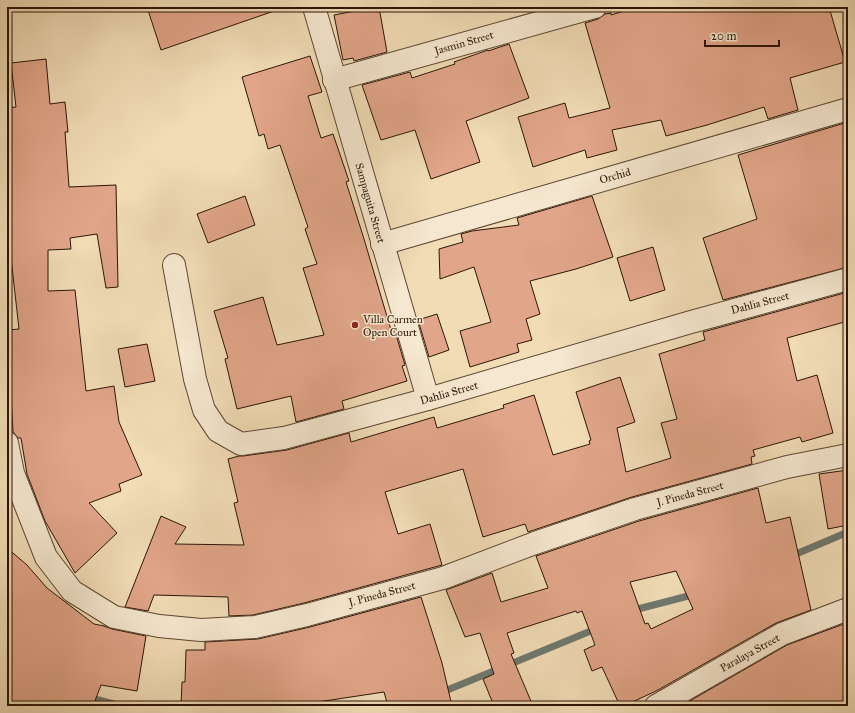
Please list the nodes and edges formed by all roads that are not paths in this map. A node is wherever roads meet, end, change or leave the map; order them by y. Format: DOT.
graph roads {
  1 [pos="314,7"];
  2 [pos="595,7"];
  3 [pos="334,80"];
  4 [pos="848,109"];
  5 [pos="382,244"];
  6 [pos="174,265"];
  7 [pos="848,279"];
  8 [pos="428,399"];
  9 [pos="7,443"];
  10 [pos="848,455"];
  11 [pos="848,609"];
  12 [pos="656,706"];
  1 -- 3 [label="street, Sampaguita Street"];
  2 -- 3 [label="street, Jasmin Street"];
  3 -- 5 [label="street, Sampaguita Street"];
  4 -- 5 [label="street, Orchid"];
  5 -- 8 [label="street, Sampaguita Street"];
  6 -- 8 [label="street, Dahlia Street"];
  7 -- 8 [label="street, Dahlia Street"];
  9 -- 10 [label="street, J. Pineda Street"];
  11 -- 12 [label="street, Paralaya Street"];
}
